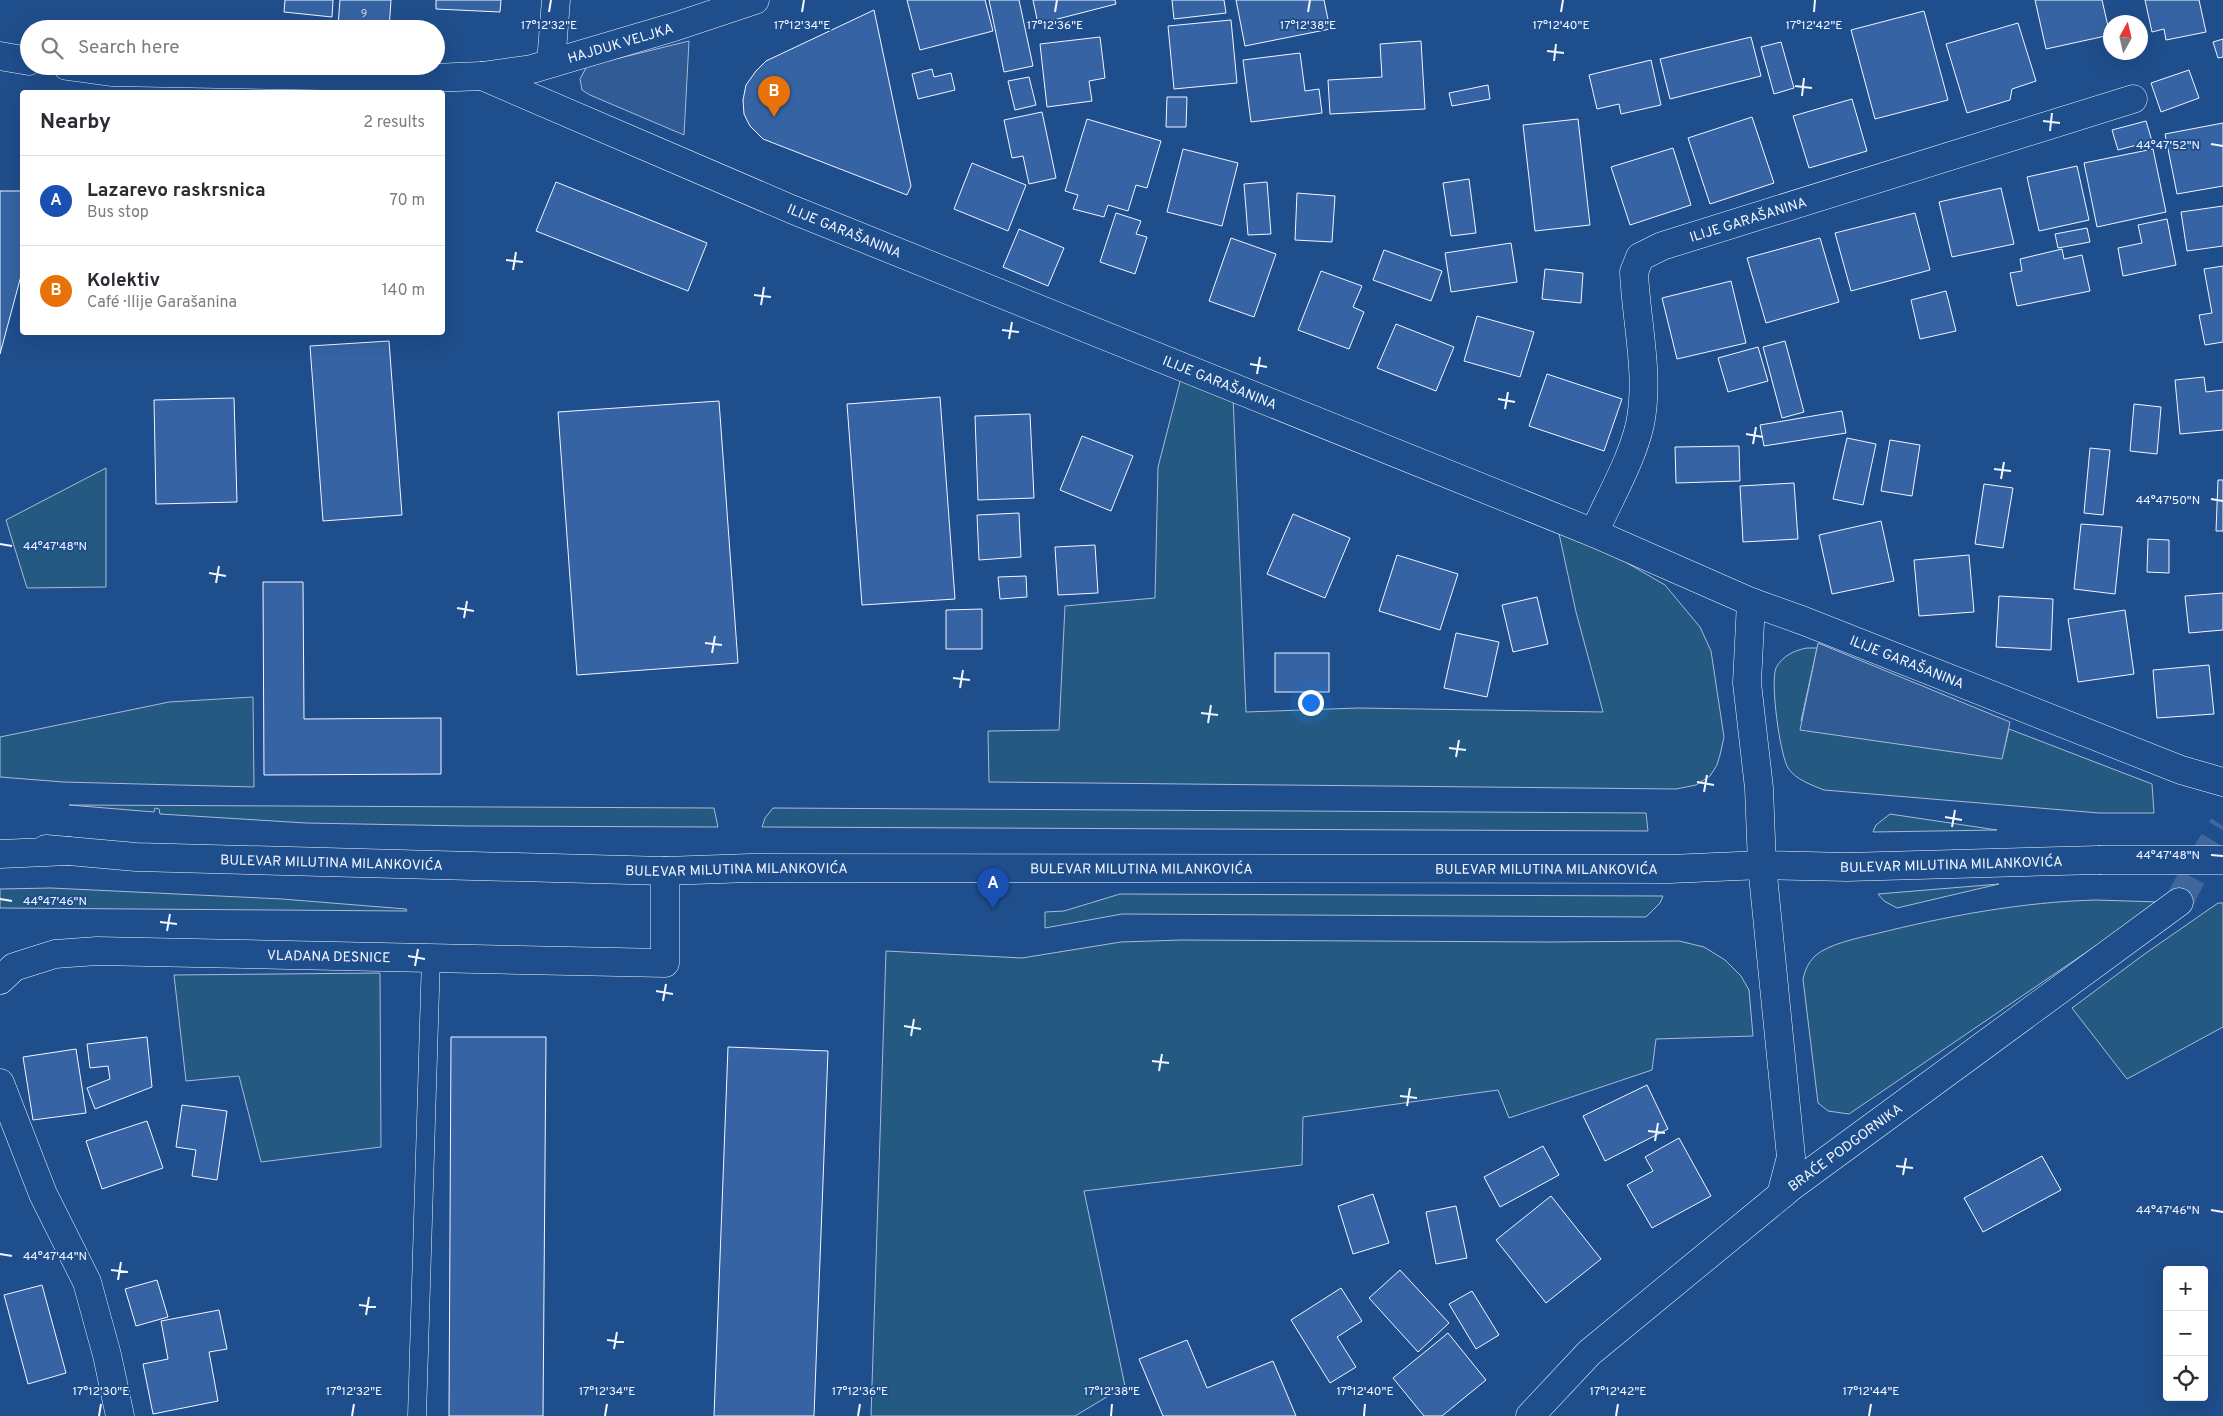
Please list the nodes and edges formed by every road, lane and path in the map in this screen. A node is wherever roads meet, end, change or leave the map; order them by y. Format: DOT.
graph roads {
  1 [pos="556,0"];
  2 [pos="755,0"];
  3 [pos="0,56"];
  4 [pos="20,59"];
  5 [pos="551,63"];
  6 [pos="276,75"];
  7 [pos="482,76"];
  8 [pos="2134,99"];
  9 [pos="1594,532"];
  10 [pos="1751,602"];
  11 [pos="2223,782"];
  12 [pos="0,846"];
  13 [pos="69,851"];
  14 [pos="0,854"];
  15 [pos="2223,860"];
  16 [pos="1762,865"];
  17 [pos="666,871"];
  18 [pos="2179,902"];
  19 [pos="431,957"];
  20 [pos="0,980"];
  21 [pos="0,1083"];
  22 [pos="1781,1195"];
  23 [pos="120,1416"];
  24 [pos="417,1416"];
  25 [pos="1530,1416"];
  1 -- 5 [label="street"];
  2 -- 5 [label="street, HAJDUK VELJKA"];
  3 -- 4 [label="street"];
  5 -- 7 [label="street, HAJDUK VELJKA"];
  6 -- 7 [label="street, ILIJE GARAŠANINA"];
  7 -- 9 [label="street, ILIJE GARAŠANINA"];
  8 -- 9 [label="street, ILIJE GARAŠANINA"];
  9 -- 10 [label="street, ILIJE GARAŠANINA"];
  10 -- 11 [label="street, ILIJE GARAŠANINA"];
  10 -- 16 [label="street"];
  12 -- 13 [label="street, BULEVAR MILUTINA MILANKOVIĆA"];
  13 -- 14 [label="street"];
  13 -- 17 [label="street, BULEVAR MILUTINA MILANKOVIĆA"];
  15 -- 16 [label="street, BULEVAR MILUTINA MILANKOVIĆA, bridge"];
  16 -- 17 [label="street, BULEVAR MILUTINA MILANKOVIĆA"];
  16 -- 22 [label="street"];
  17 -- 19 [label="street, VLADANA DESNICE"];
  18 -- 22 [label="street, BRAĆE PODGORNIKA"];
  19 -- 20 [label="street, VLADANA DESNICE"];
  19 -- 24 [label="lane"];
  21 -- 23 [label="street"];
  22 -- 25 [label="street, BRAĆE PODGORNIKA"];
}
